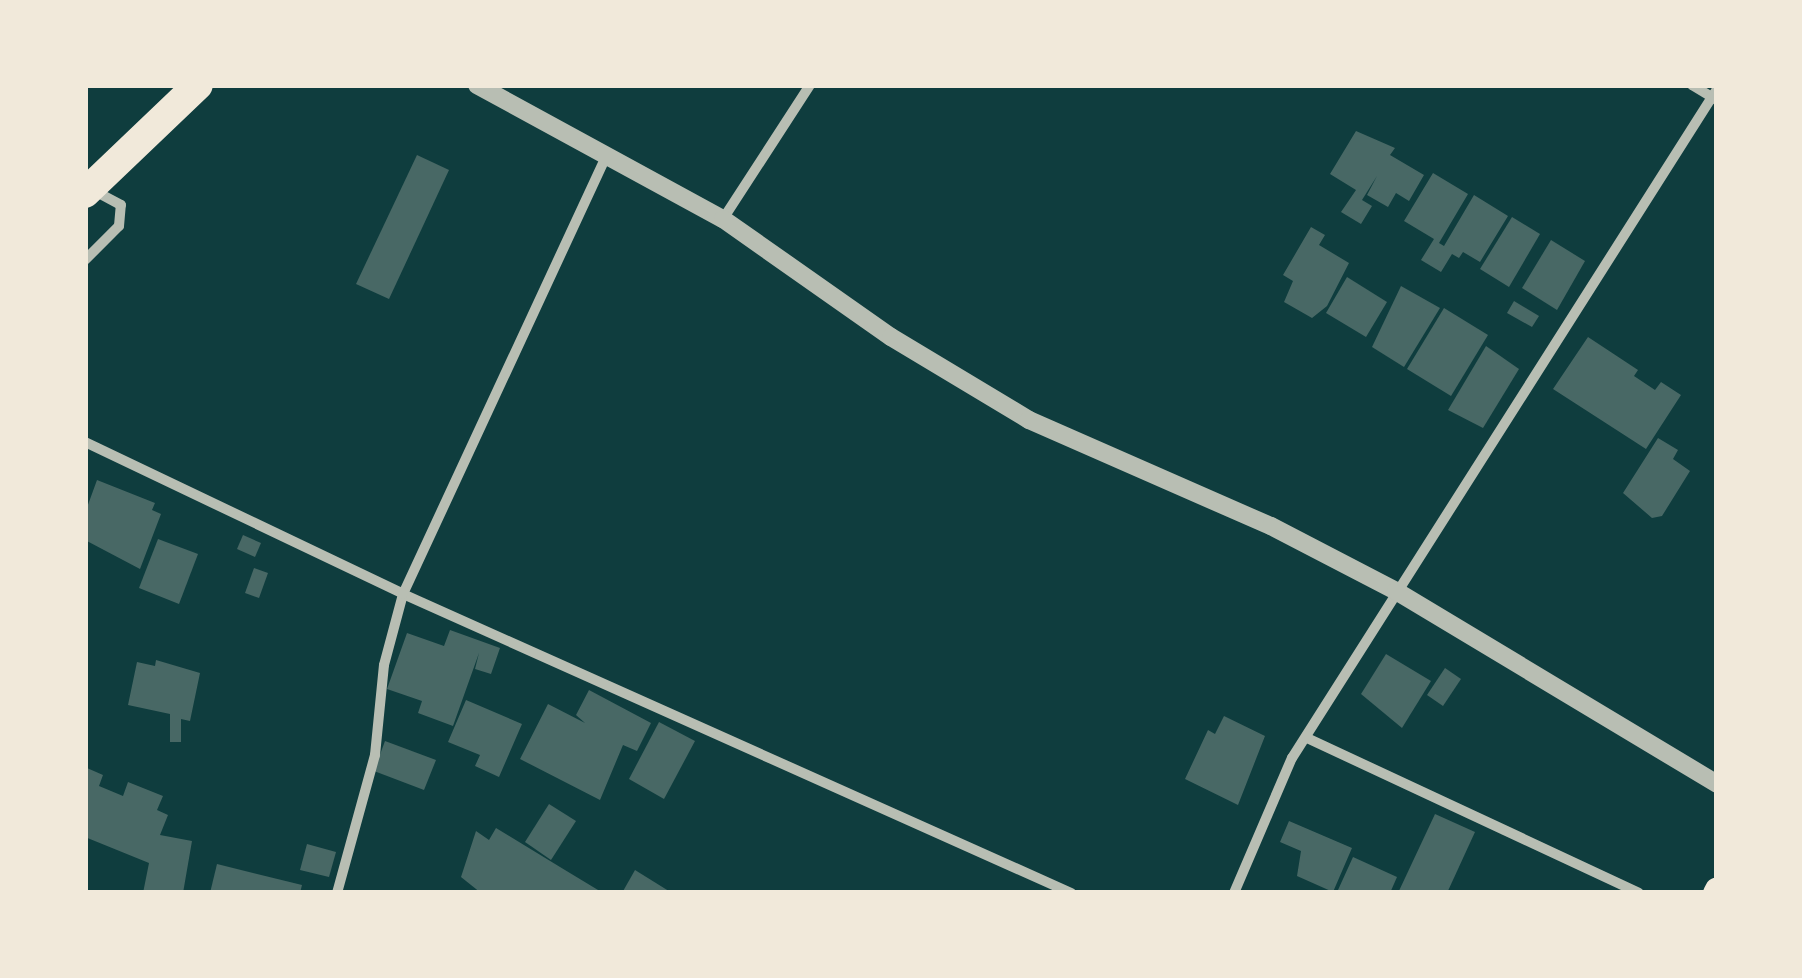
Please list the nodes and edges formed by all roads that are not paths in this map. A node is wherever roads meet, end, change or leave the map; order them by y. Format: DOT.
graph roads {
  1 [pos="198,85"];
  2 [pos="478,85"];
  3 [pos="810,85"];
  4 [pos="1692,85"];
  5 [pos="1715,96"];
  6 [pos="608,152"];
  7 [pos="85,190"];
  8 [pos="723,219"];
  9 [pos="85,260"];
  10 [pos="85,442"];
  11 [pos="1396,591"];
  12 [pos="403,594"];
  13 [pos="1306,738"];
  14 [pos="1717,784"];
  15 [pos="337,893"];
  16 [pos="1071,893"];
  17 [pos="1234,893"];
  18 [pos="1638,893"];
  1 -- 7 [label="highway"];
  2 -- 6 [label="street"];
  3 -- 8 [label="street"];
  4 -- 5 [label="street"];
  5 -- 11 [label="street"];
  6 -- 8 [label="street"];
  6 -- 12 [label="street"];
  7 -- 9 [label="street"];
  8 -- 11 [label="street"];
  10 -- 12 [label="street"];
  11 -- 13 [label="street"];
  11 -- 14 [label="street"];
  12 -- 15 [label="street"];
  12 -- 16 [label="street"];
  13 -- 17 [label="street"];
  13 -- 18 [label="street"];
}
